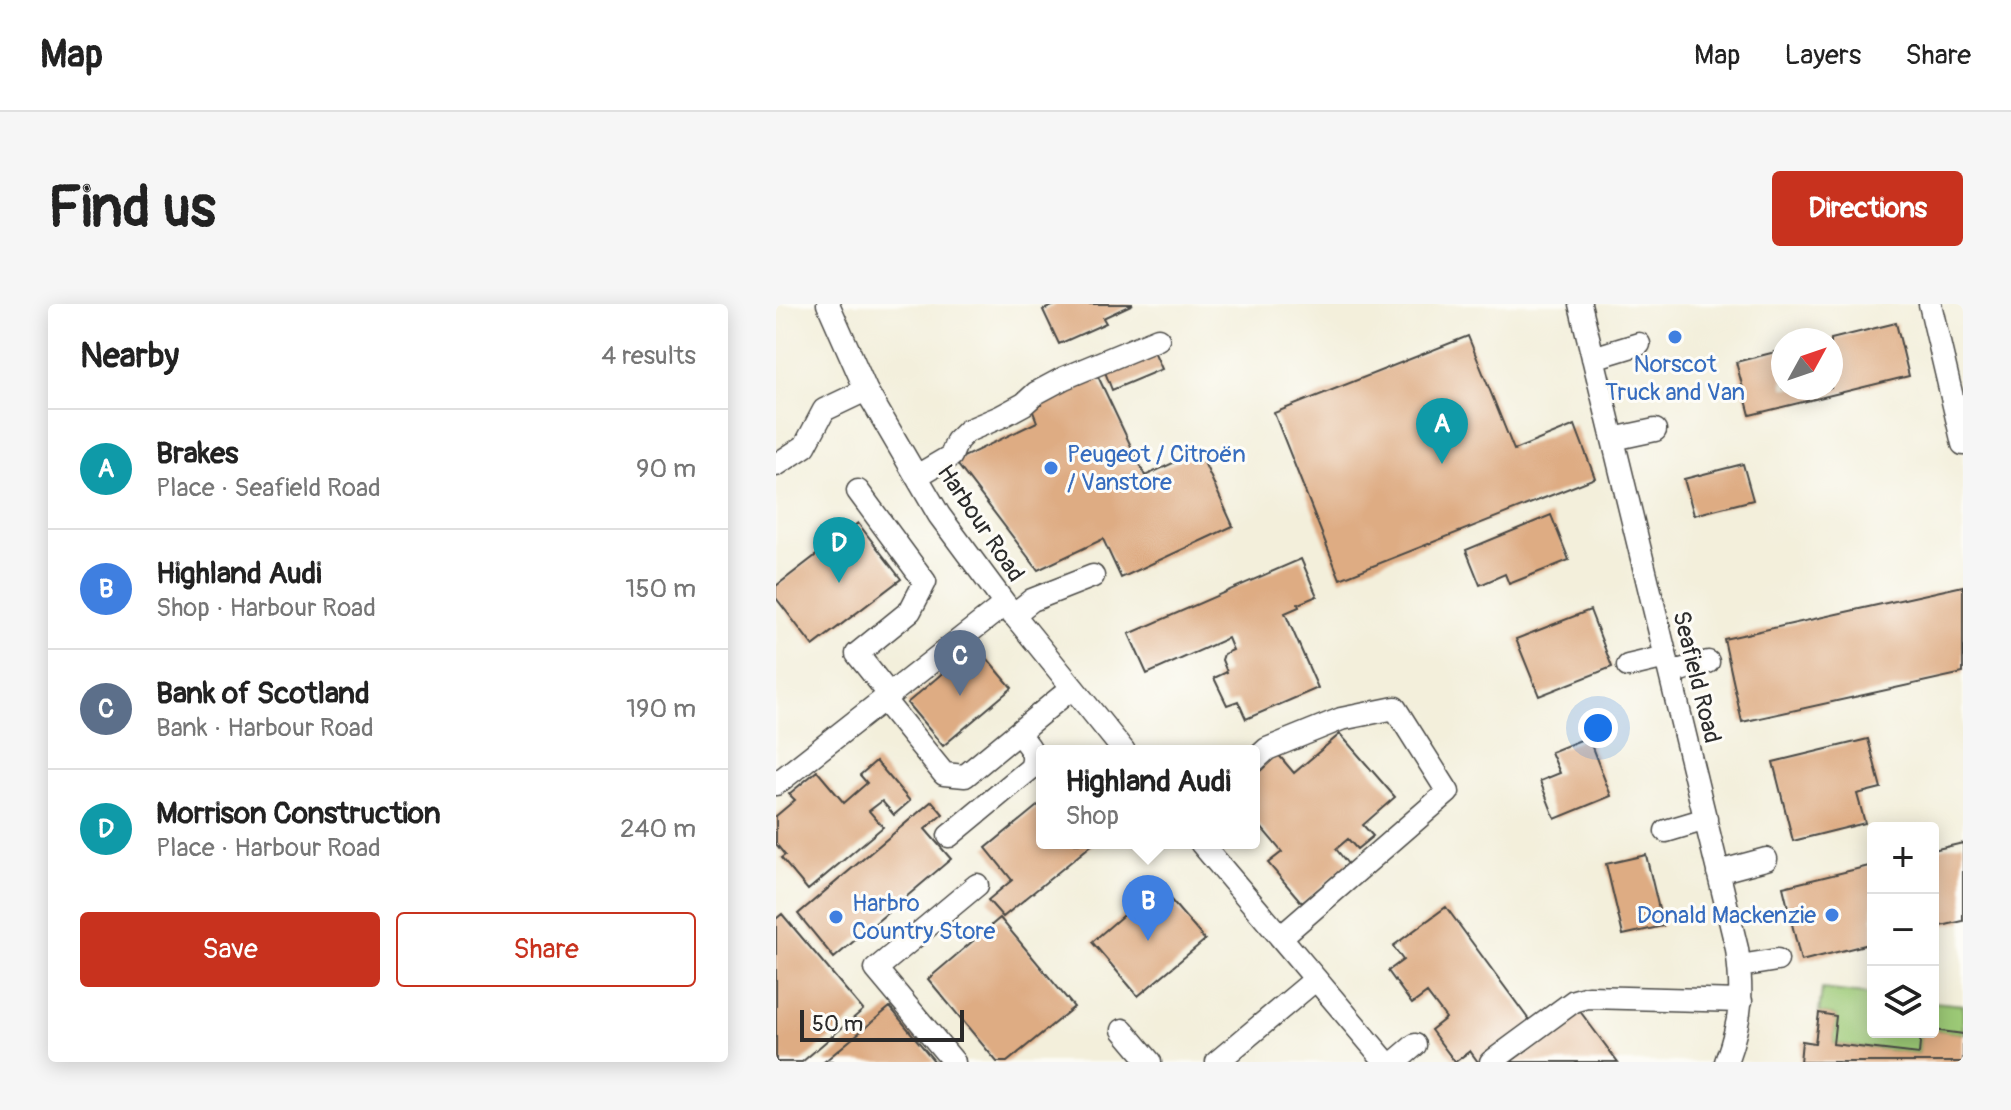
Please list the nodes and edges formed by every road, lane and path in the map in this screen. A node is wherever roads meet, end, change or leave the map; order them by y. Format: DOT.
graph roads {
  1 [pos="828,304"];
  2 [pos="1580,304"];
  3 [pos="1930,304"];
  4 [pos="1158,339"];
  5 [pos="1639,344"];
  6 [pos="1593,358"];
  7 [pos="866,390"];
  8 [pos="1655,430"];
  9 [pos="1613,439"];
  10 [pos="1963,443"];
  11 [pos="776,465"];
  12 [pos="917,476"];
  13 [pos="858,491"];
  14 [pos="1093,576"];
  15 [pos="1009,609"];
  16 [pos="1708,662"];
  17 [pos="1668,665"];
  18 [pos="1628,666"];
  19 [pos="1072,688"];
  20 [pos="886,696"];
  21 [pos="1018,733"];
  22 [pos="1119,745"];
  23 [pos="1260,755"];
  24 [pos="776,784"];
  25 [pos="1706,819"];
  26 [pos="1666,831"];
  27 [pos="949,836"];
  28 [pos="1206,849"];
  29 [pos="1766,859"];
  30 [pos="1718,872"];
  31 [pos="977,885"];
  32 [pos="1281,937"];
  33 [pos="1777,960"];
  34 [pos="1740,966"];
  35 [pos="1316,979"];
  36 [pos="1741,1001"];
  37 [pos="1123,1030"];
  38 [pos="1238,1044"];
  39 [pos="1415,1045"];
  40 [pos="954,1062"];
  41 [pos="1150,1062"];
  42 [pos="1217,1062"];
  43 [pos="1253,1062"];
  44 [pos="1386,1062"];
  45 [pos="1395,1062"];
  46 [pos="1491,1062"];
  47 [pos="1726,1062"];
  1 -- 7 [label="street, Harbour Road"];
  2 -- 6 [label="street, Seafield Road"];
  3 -- 10 [label="street"];
  4 -- 12 [label="street"];
  5 -- 6 [label="street"];
  6 -- 9 [label="street, Seafield Road"];
  7 -- 11 [label="street"];
  7 -- 12 [label="street, Harbour Road"];
  8 -- 9 [label="street"];
  9 -- 17 [label="street, Seafield Road"];
  12 -- 15 [label="street, Harbour Road"];
  13 -- 20 [label="street"];
  14 -- 15 [label="street"];
  15 -- 19 [label="street, Harbour Road"];
  15 -- 20 [label="street"];
  16 -- 17 [label="street"];
  17 -- 18 [label="street"];
  17 -- 25 [label="street, Seafield Road"];
  19 -- 21 [label="street"];
  19 -- 22 [label="street, Harbour Road"];
  20 -- 21 [label="street"];
  20 -- 24 [label="street"];
  21 -- 27 [label="street"];
  23 -- 32 [label="street"];
  25 -- 26 [label="street"];
  25 -- 30 [label="street, Seafield Road"];
  28 -- 32 [label="street"];
  29 -- 30 [label="street"];
  30 -- 34 [label="street, Seafield Road"];
  31 -- 40 [label="street"];
  32 -- 35 [label="street"];
  33 -- 34 [label="street"];
  34 -- 36 [label="street, Seafield Road"];
  35 -- 38 [label="street"];
  35 -- 44 [label="street"];
  36 -- 46 [label="street"];
  36 -- 47 [label="street, Seafield Road"];
  37 -- 41 [label="street"];
  38 -- 42 [label="street"];
  38 -- 43 [label="street"];
  39 -- 45 [label="street"];
}
